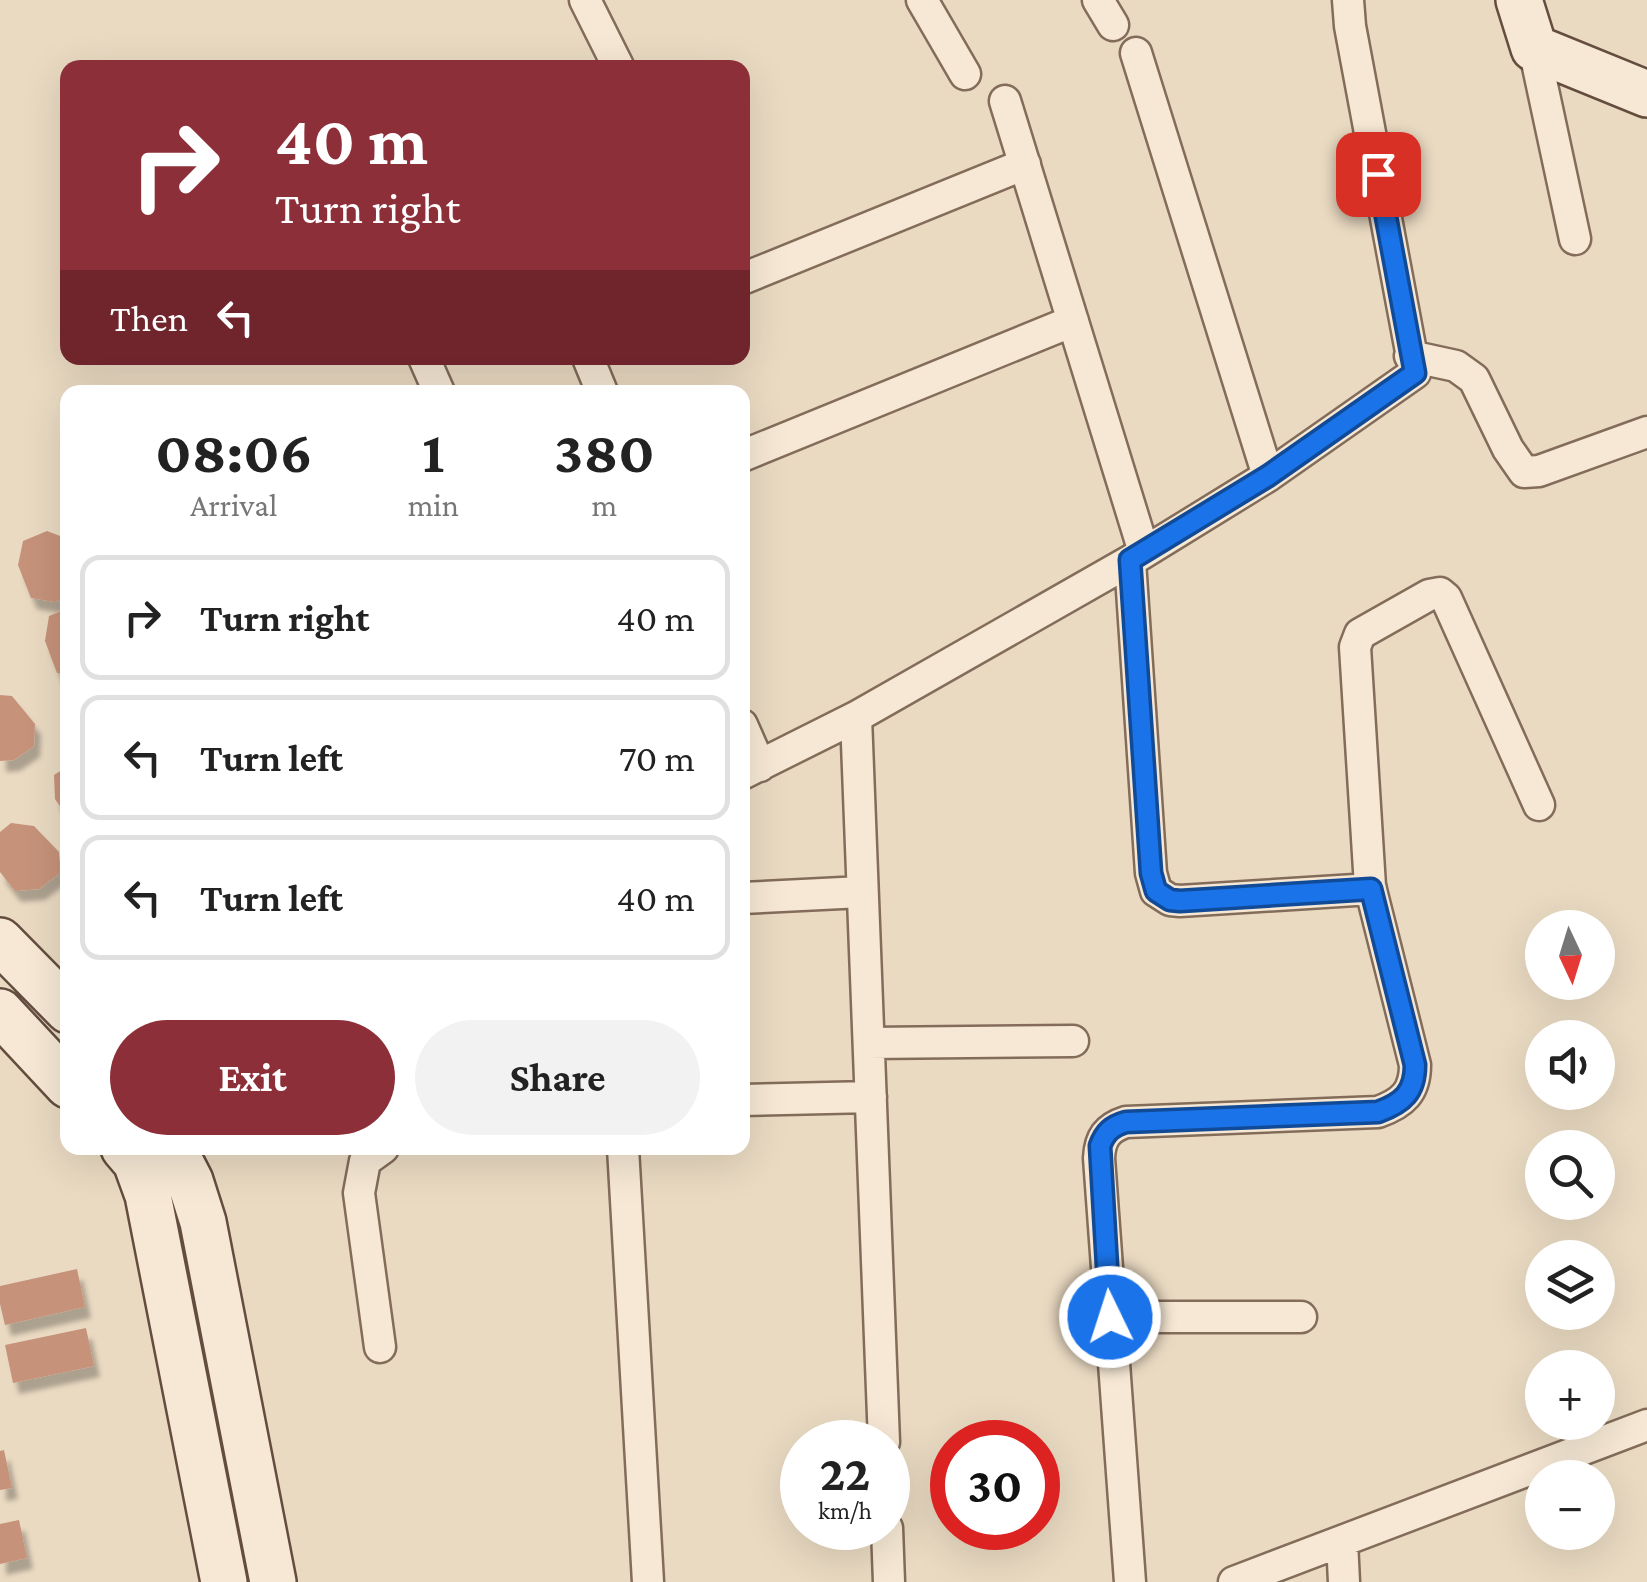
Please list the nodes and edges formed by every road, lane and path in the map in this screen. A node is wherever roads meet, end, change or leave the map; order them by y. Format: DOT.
graph roads {
  1 [pos="586,0"];
  2 [pos="922,0"];
  3 [pos="1348,0"];
  4 [pos="1519,0"];
  5 [pos="1534,48"];
  6 [pos="1136,53"];
  7 [pos="615,60"];
  8 [pos="966,74"];
  9 [pos="1647,94"];
  10 [pos="1005,101"];
  11 [pos="1024,164"];
  12 [pos="1575,238"];
  13 [pos="750,276"];
  14 [pos="1073,321"];
  15 [pos="1410,356"];
  16 [pos="1647,432"];
  17 [pos="750,453"];
  18 [pos="1268,476"];
  19 [pos="1137,556"];
  20 [pos="856,717"];
  21 [pos="751,770"];
  22 [pos="1539,806"];
  23 [pos="1371,889"];
  24 [pos="862,892"];
  25 [pos="750,898"];
  26 [pos="0,941"];
  27 [pos="60,1002"];
  28 [pos="0,1012"];
  29 [pos="1073,1041"];
  30 [pos="868,1043"];
  31 [pos="60,1076"];
  32 [pos="871,1096"];
  33 [pos="750,1100"];
  34 [pos="130,1155"];
  35 [pos="177,1155"];
  36 [pos="374,1155"];
  37 [pos="623,1155"];
  38 [pos="1110,1317"];
  39 [pos="1301,1317"];
  40 [pos="380,1347"];
  41 [pos="883,1420"];
  42 [pos="1647,1425"];
  43 [pos="1342,1541"];
  44 [pos="888,1550"];
  45 [pos="224,1582"];
  46 [pos="273,1582"];
  47 [pos="648,1582"];
  48 [pos="889,1582"];
  49 [pos="1130,1582"];
  50 [pos="1234,1582"];
  51 [pos="1344,1582"];
  1 -- 7 [label="street"];
  2 -- 8 [label="street"];
  3 -- 15 [label="street"];
  4 -- 5 [label="street"];
  5 -- 9 [label="street"];
  5 -- 12 [label="street"];
  6 -- 18 [label="street"];
  10 -- 11 [label="street"];
  11 -- 13 [label="street"];
  11 -- 14 [label="street"];
  14 -- 17 [label="street"];
  14 -- 19 [label="street"];
  15 -- 16 [label="street"];
  15 -- 18 [label="street"];
  18 -- 19 [label="street"];
  19 -- 20 [label="street"];
  19 -- 23 [label="street"];
  20 -- 21 [label="street"];
  20 -- 24 [label="street"];
  22 -- 23 [label="street"];
  23 -- 38 [label="street"];
  24 -- 25 [label="street"];
  24 -- 30 [label="street"];
  26 -- 27 [label="street"];
  28 -- 31 [label="street"];
  29 -- 30 [label="street"];
  30 -- 32 [label="street"];
  32 -- 33 [label="street"];
  32 -- 41 [label="street"];
  34 -- 45 [label="street"];
  35 -- 46 [label="street"];
  36 -- 40 [label="street"];
  37 -- 47 [label="street"];
  38 -- 39 [label="street"];
  38 -- 49 [label="street"];
  42 -- 43 [label="street"];
  43 -- 50 [label="street"];
  43 -- 51 [label="street"];
  44 -- 48 [label="street"];
}
